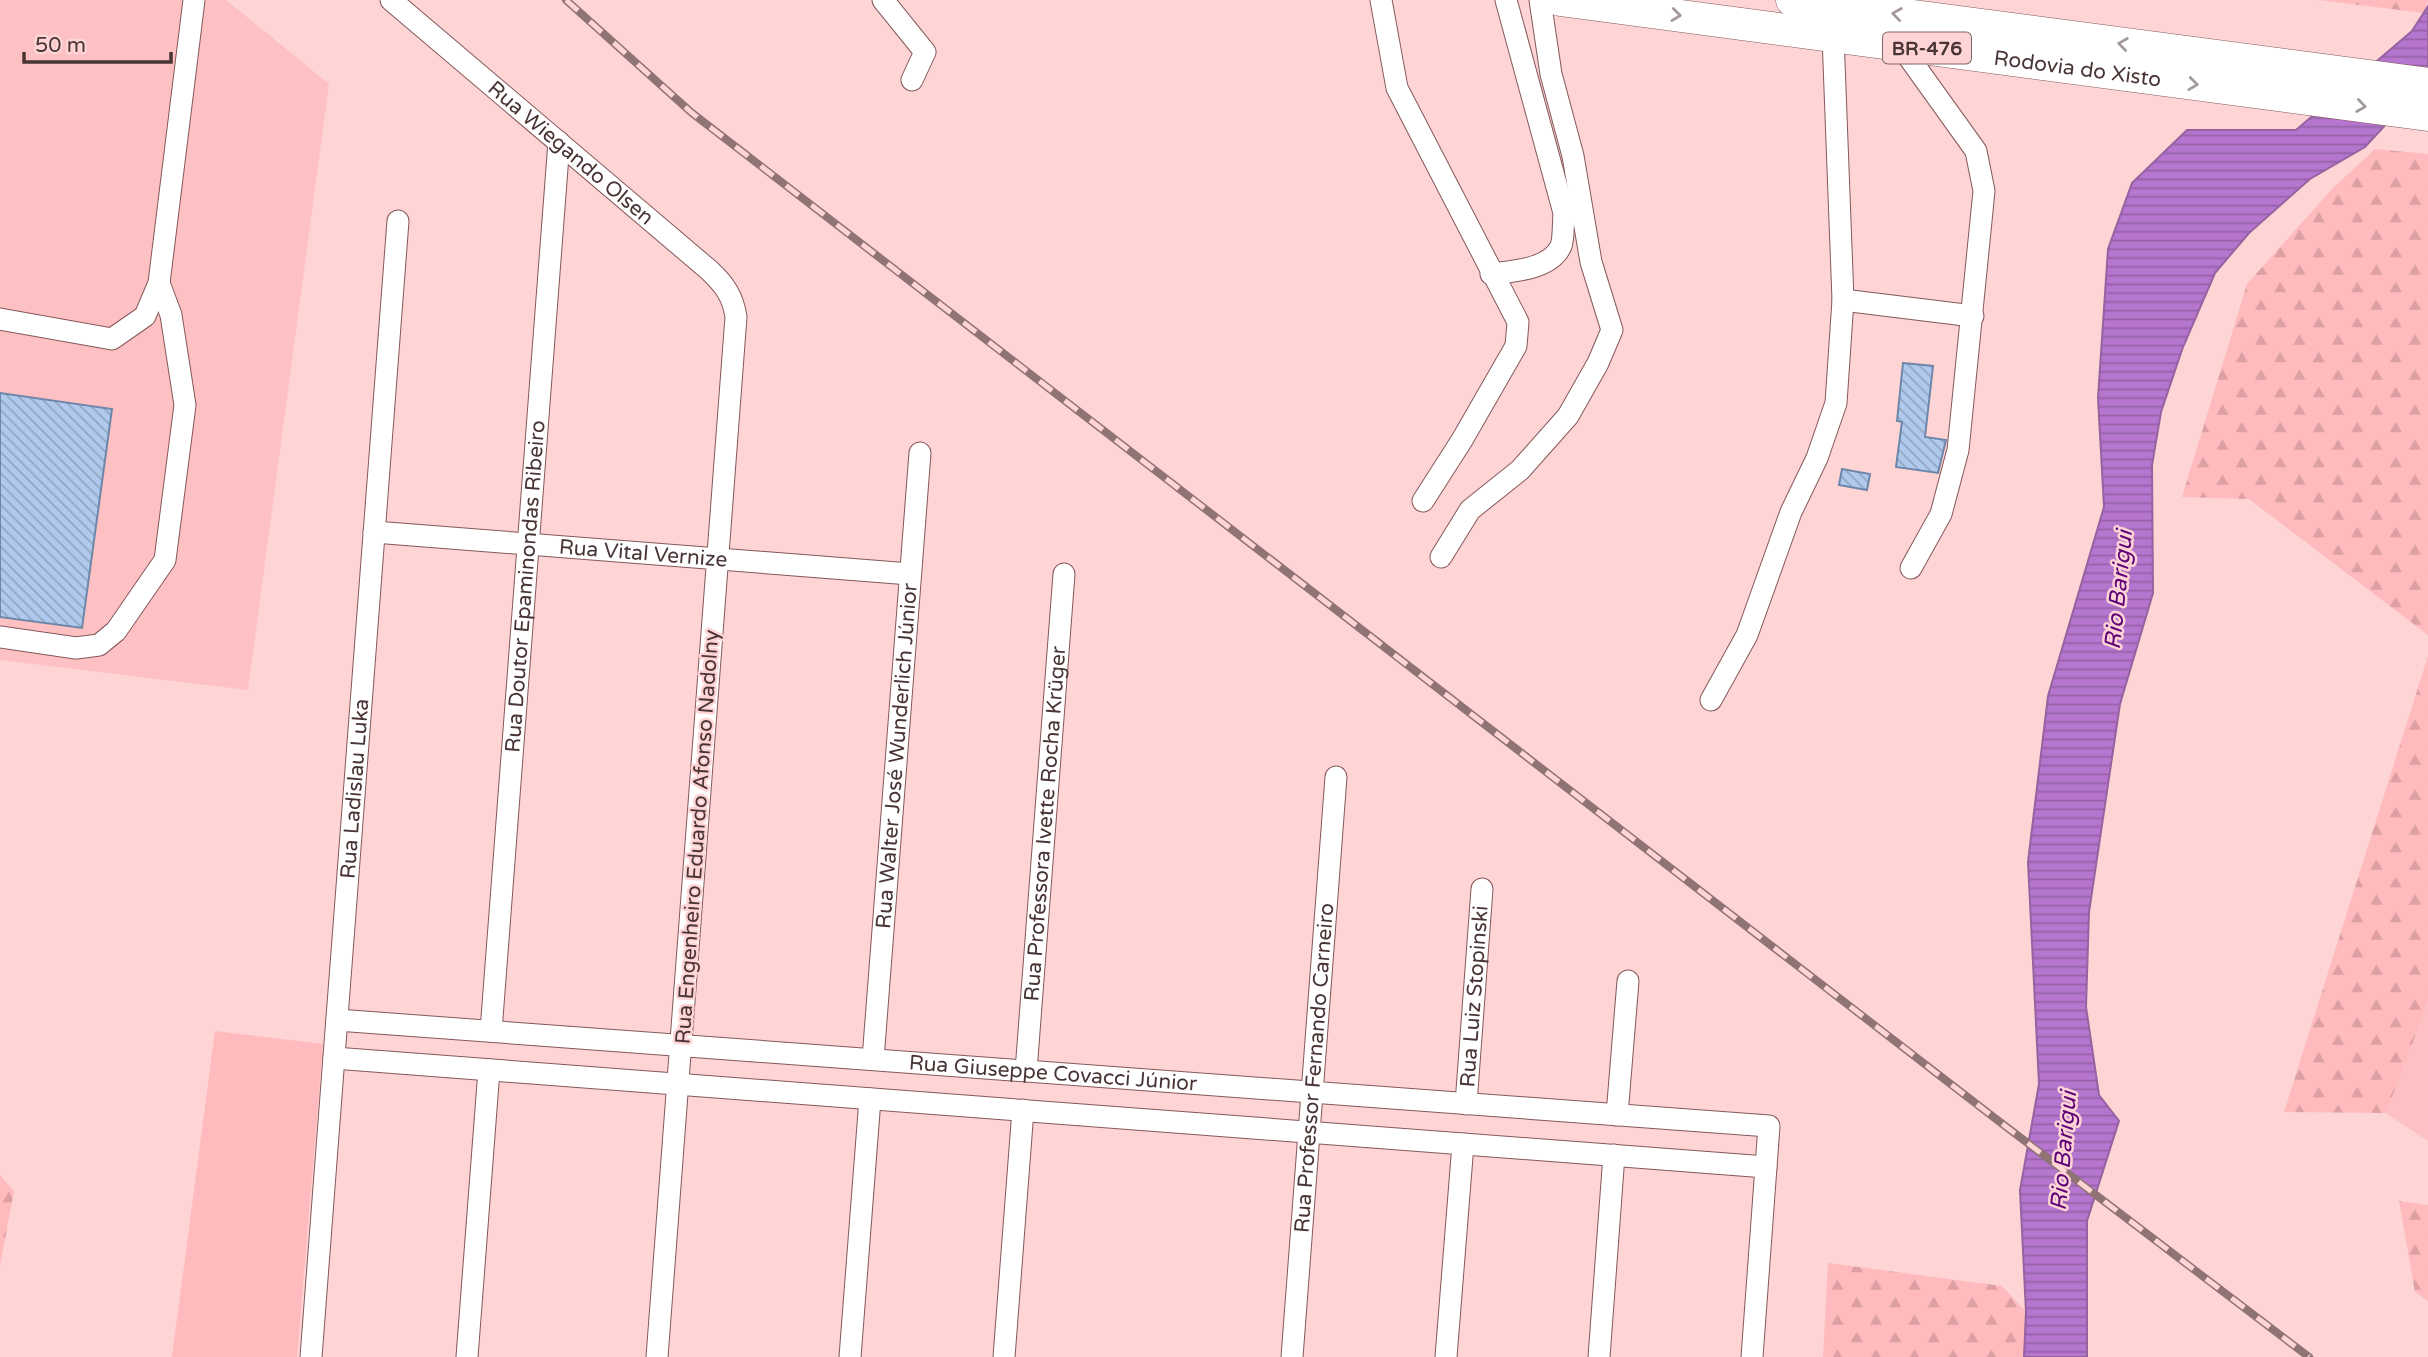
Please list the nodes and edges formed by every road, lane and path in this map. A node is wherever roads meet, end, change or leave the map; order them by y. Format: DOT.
graph roads {
  1 [pos="194,0"];
  2 [pos="391,0"];
  3 [pos="883,0"];
  4 [pos="1381,0"];
  5 [pos="1506,0"];
  6 [pos="1540,0"];
  7 [pos="1560,0"];
  8 [pos="1792,0"];
  9 [pos="1833,36"];
  10 [pos="1900,45"];
  11 [pos="912,80"];
  12 [pos="2428,84"];
  13 [pos="2428,115"];
  14 [pos="559,142"];
  15 [pos="398,221"];
  16 [pos="1491,274"];
  17 [pos="159,283"];
  18 [pos="1843,300"];
  19 [pos="1973,316"];
  20 [pos="736,317"];
  21 [pos="0,319"];
  22 [pos="920,453"];
  23 [pos="1423,501"];
  24 [pos="374,532"];
  25 [pos="528,544"];
  26 [pos="1441,557"];
  27 [pos="718,559"];
  28 [pos="1911,568"];
  29 [pos="910,574"];
  30 [pos="1064,574"];
  31 [pos="0,637"];
  32 [pos="1711,700"];
  33 [pos="1336,777"];
  34 [pos="1482,889"];
  35 [pos="1628,981"];
  36 [pos="337,1020"];
  37 [pos="491,1031"];
  38 [pos="681,1045"];
  39 [pos="334,1058"];
  40 [pos="873,1059"];
  41 [pos="489,1070"];
  42 [pos="1026,1071"];
  43 [pos="678,1084"];
  44 [pos="1312,1092"];
  45 [pos="870,1099"];
  46 [pos="1466,1104"];
  47 [pos="1023,1110"];
  48 [pos="1617,1115"];
  49 [pos="1309,1132"];
  50 [pos="1463,1144"];
  51 [pos="1614,1155"];
  52 [pos="1766,1167"];
  53 [pos="311,1357"];
  54 [pos="467,1357"];
  55 [pos="657,1357"];
  56 [pos="850,1357"];
  57 [pos="1004,1357"];
  58 [pos="1292,1357"];
  59 [pos="1446,1357"];
  60 [pos="1599,1357"];
  61 [pos="1752,1357"];
  1 -- 17 [label="street"];
  2 -- 14 [label="street, Rua Wiegando Olsen"];
  3 -- 11 [label="street"];
  4 -- 16 [label="street"];
  5 -- 16 [label="street"];
  6 -- 26 [label="street"];
  7 -- 9 [label="highway, Rodovia do Xisto / BR-476, one-way"];
  12 -- 8 [label="highway, Rodovia do Xisto / BR-476, one-way"];
  9 -- 10 [label="highway, Rodovia do Xisto / BR-476"];
  9 -- 18 [label="street"];
  10 -- 13 [label="highway, Rodovia do Xisto / BR-476, one-way"];
  10 -- 19 [label="street"];
  14 -- 20 [label="street, Rua Wiegando Olsen"];
  14 -- 25 [label="street, Rua Doutor Epaminondas Ribeiro"];
  15 -- 24 [label="street, Rua Ladislau Luka"];
  16 -- 23 [label="street"];
  17 -- 21 [label="street"];
  17 -- 31 [label="street"];
  18 -- 19 [label="street"];
  18 -- 32 [label="street"];
  19 -- 28 [label="street"];
  20 -- 27 [label="street, Rua Engenheiro Eduardo Afonso Nadolny"];
  22 -- 29 [label="street, Rua Walter José Wunderlich Júnior"];
  24 -- 25 [label="street, Rua Vital Vernize"];
  24 -- 36 [label="street, Rua Ladislau Luka"];
  25 -- 27 [label="street, Rua Vital Vernize"];
  25 -- 37 [label="street, Rua Doutor Epaminondas Ribeiro"];
  27 -- 29 [label="street, Rua Vital Vernize"];
  27 -- 38 [label="street, Rua Engenheiro Eduardo Afonso Nadolny"];
  29 -- 40 [label="street, Rua Walter José Wunderlich Júnior"];
  30 -- 42 [label="street, Rua Professora Ivette Rocha Krüger"];
  33 -- 44 [label="street, Rua Professor Fernando Carneiro"];
  34 -- 46 [label="street, Rua Luiz Stopinski"];
  35 -- 48 [label="street"];
  36 -- 37 [label="street, Rua Giuseppe Covacci Júnior"];
  36 -- 39 [label="street, Rua Ladislau Luka"];
  37 -- 38 [label="street, Rua Giuseppe Covacci Júnior"];
  38 -- 40 [label="street, Rua Giuseppe Covacci Júnior"];
  38 -- 43 [label="street, Rua Engenheiro Eduardo Afonso Nadolny"];
  39 -- 41 [label="street, Rua Giuseppe Covacci Júnior"];
  39 -- 53 [label="street, Rua Ladislau Luka"];
  40 -- 42 [label="street, Rua Giuseppe Covacci Júnior"];
  41 -- 43 [label="street, Rua Giuseppe Covacci Júnior"];
  41 -- 54 [label="street"];
  42 -- 44 [label="street, Rua Giuseppe Covacci Júnior"];
  43 -- 45 [label="street, Rua Giuseppe Covacci Júnior"];
  43 -- 55 [label="street, Rua Engenheiro Eduardo Afonso Nadolny"];
  44 -- 46 [label="street, Rua Giuseppe Covacci Júnior"];
  44 -- 49 [label="street, Rua Professor Fernando Carneiro"];
  45 -- 47 [label="street, Rua Giuseppe Covacci Júnior"];
  45 -- 56 [label="street"];
  46 -- 48 [label="street, Rua Giuseppe Covacci Júnior"];
  47 -- 49 [label="street, Rua Giuseppe Covacci Júnior"];
  47 -- 57 [label="street"];
  48 -- 52 [label="street, Rua Giuseppe Covacci Júnior"];
  49 -- 50 [label="street, Rua Giuseppe Covacci Júnior"];
  49 -- 58 [label="street, Rua Professor Fernando Carneiro"];
  50 -- 51 [label="street, Rua Giuseppe Covacci Júnior"];
  50 -- 59 [label="street"];
  51 -- 52 [label="street, Rua Giuseppe Covacci Júnior"];
  51 -- 60 [label="street"];
  52 -- 61 [label="street"];
}
